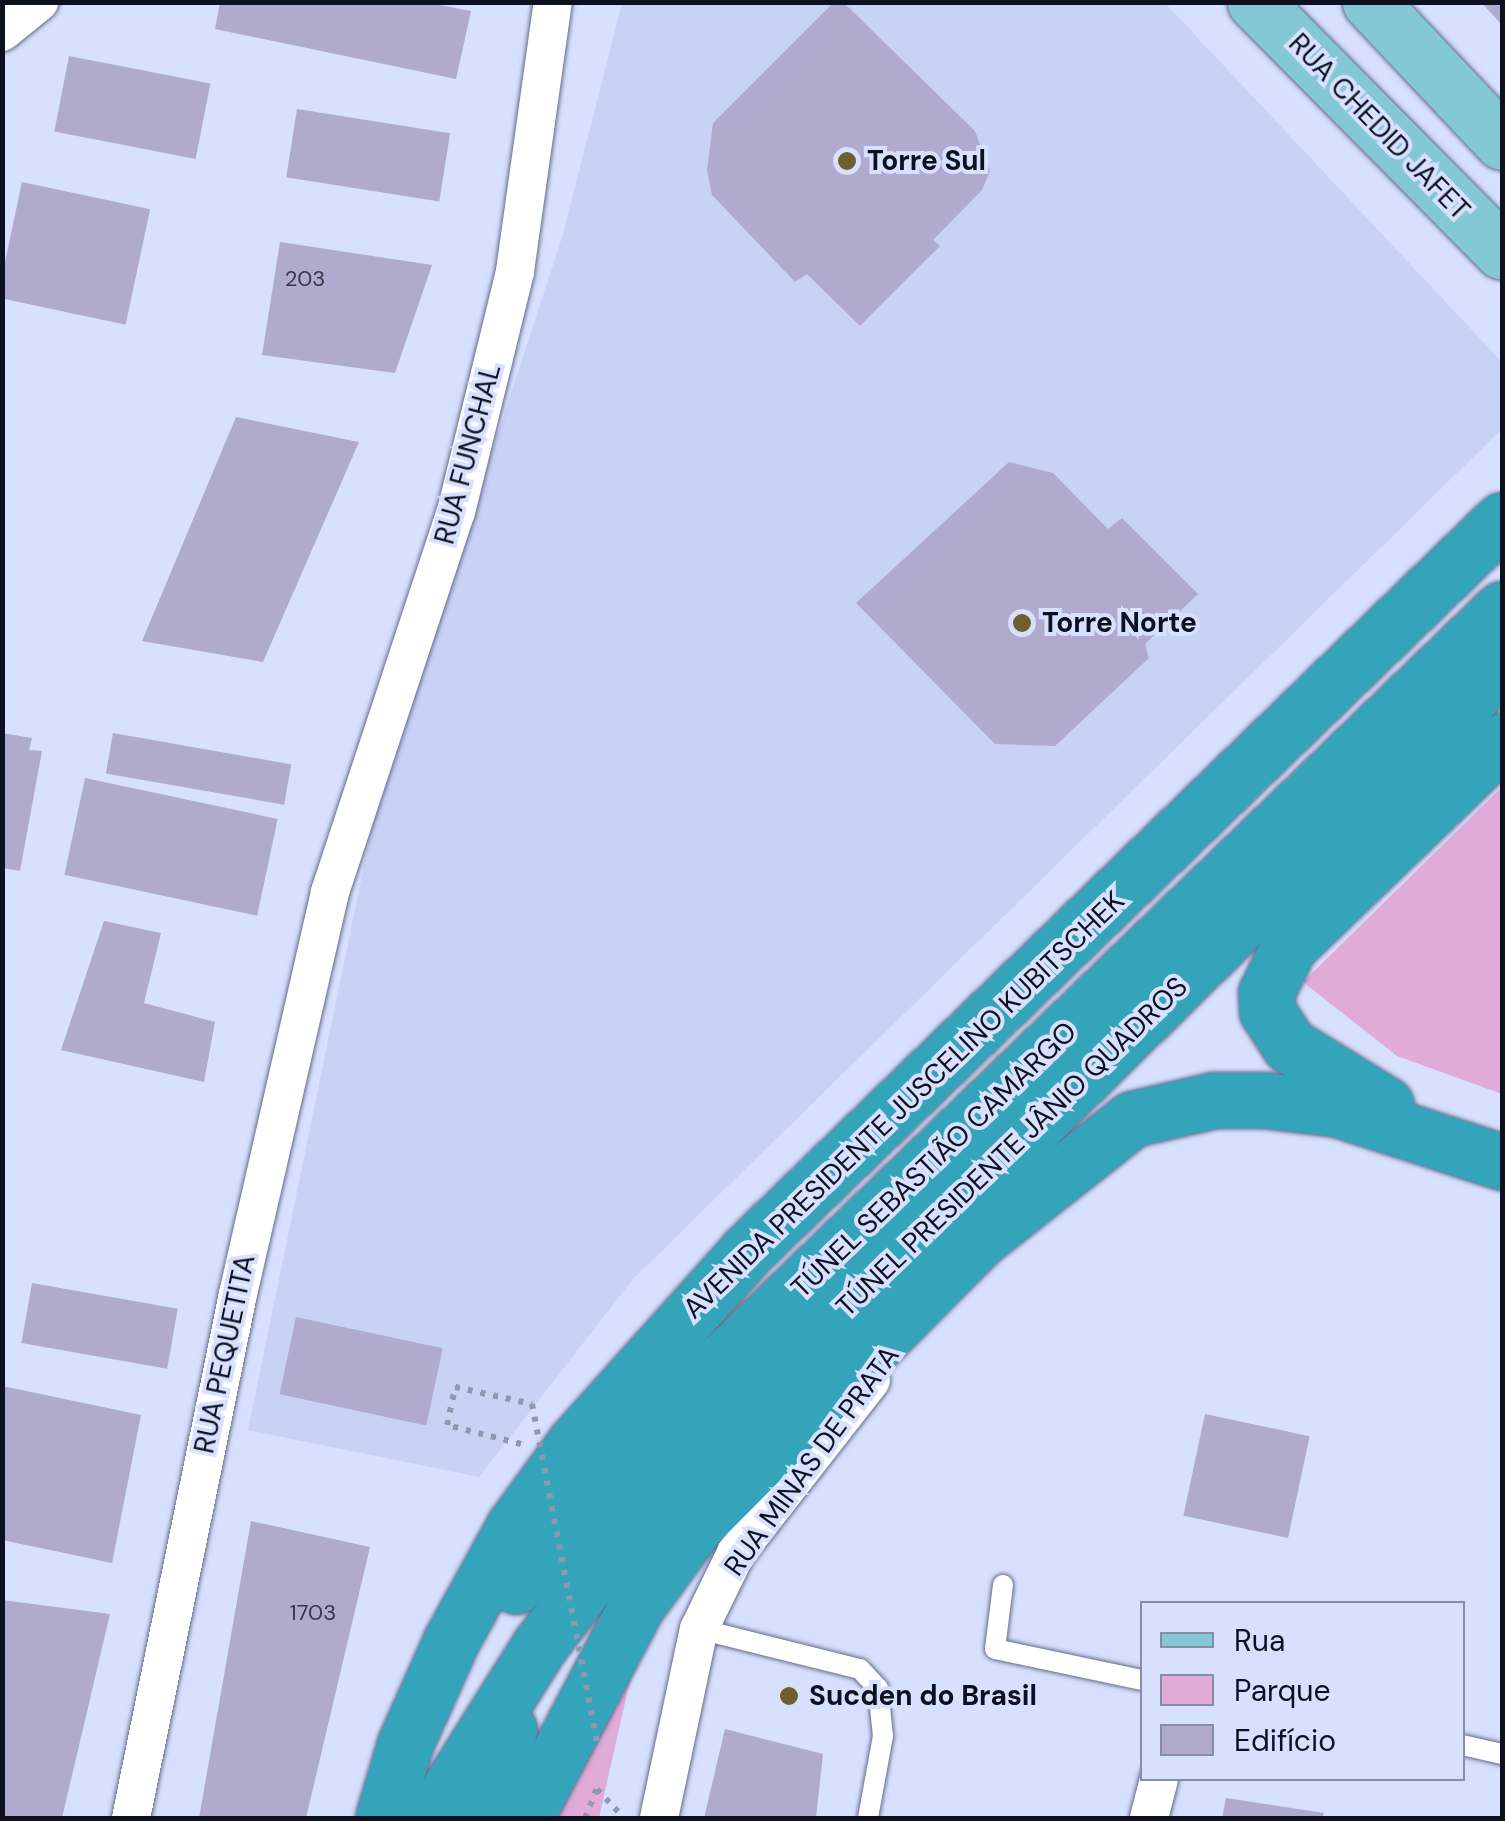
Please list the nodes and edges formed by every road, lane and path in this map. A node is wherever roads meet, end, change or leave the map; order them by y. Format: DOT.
graph roads {
  1 [pos="39,2"];
  2 [pos="553,2"];
  3 [pos="1255,2"];
  4 [pos="1370,2"];
  5 [pos="2,32"];
  6 [pos="1502,142"];
  7 [pos="1502,252"];
  8 [pos="1502,520"];
  9 [pos="1502,609"];
  10 [pos="1502,666"];
  11 [pos="1502,741"];
  12 [pos="330,892"];
  13 [pos="1440,1138"];
  14 [pos="1502,1162"];
  15 [pos="979,1240"];
  16 [pos="509,1438"];
  17 [pos="1004,1585"];
  18 [pos="699,1629"];
  19 [pos="540,1646"];
  20 [pos="1140,1680"];
  21 [pos="404,1744"];
  22 [pos="1465,1746"];
  23 [pos="598,1748"];
  24 [pos="1502,1754"];
  25 [pos="1158,1781"];
  26 [pos="130,1818"];
  27 [pos="384,1818"];
  28 [pos="431,1818"];
  29 [pos="483,1818"];
  30 [pos="525,1818"];
  31 [pos="585,1818"];
  32 [pos="624,1818"];
  33 [pos="659,1818"];
  34 [pos="868,1818"];
  35 [pos="1149,1818"];
  1 -- 5 [label="street"];
  2 -- 12 [label="street, RUA FUNCHAL"];
  3 -- 7 [label="main road, RUA CHEDID JAFET"];
  4 -- 6 [label="main road"];
  8 -- 21 [label="highway, AVENIDA PRESIDENTE JUSCELINO KUBITSCHEK"];
  9 -- 21 [label="highway, TÚNEL SEBASTIÃO CAMARGO"];
  10 -- 19 [label="highway, TÚNEL PRESIDENTE JÂNIO QUADROS"];
  11 -- 13 [label="highway"];
  12 -- 26 [label="street, RUA PEQUETITA"];
  13 -- 14 [label="highway"];
  13 -- 15 [label="highway"];
  15 -- 18 [label="street, RUA MINAS DE PRATA"];
  15 -- 30 [label="highway"];
  16 -- 23 [label="path, bridge"];
  17 -- 20 [label="lane"];
  18 -- 33 [label="street, RUA MINAS DE PRATA"];
  18 -- 34 [label="lane"];
  19 -- 28 [label="highway, TÚNEL PRESIDENTE JÂNIO QUADROS"];
  19 -- 29 [label="highway, TÚNEL PRESIDENTE JÂNIO QUADROS"];
  21 -- 27 [label="highway, AVENIDA PRESIDENTE JUSCELINO KUBITSCHEK"];
  22 -- 24 [label="lane"];
  25 -- 35 [label="street"];
  31 -- 32 [label="path"];
}
